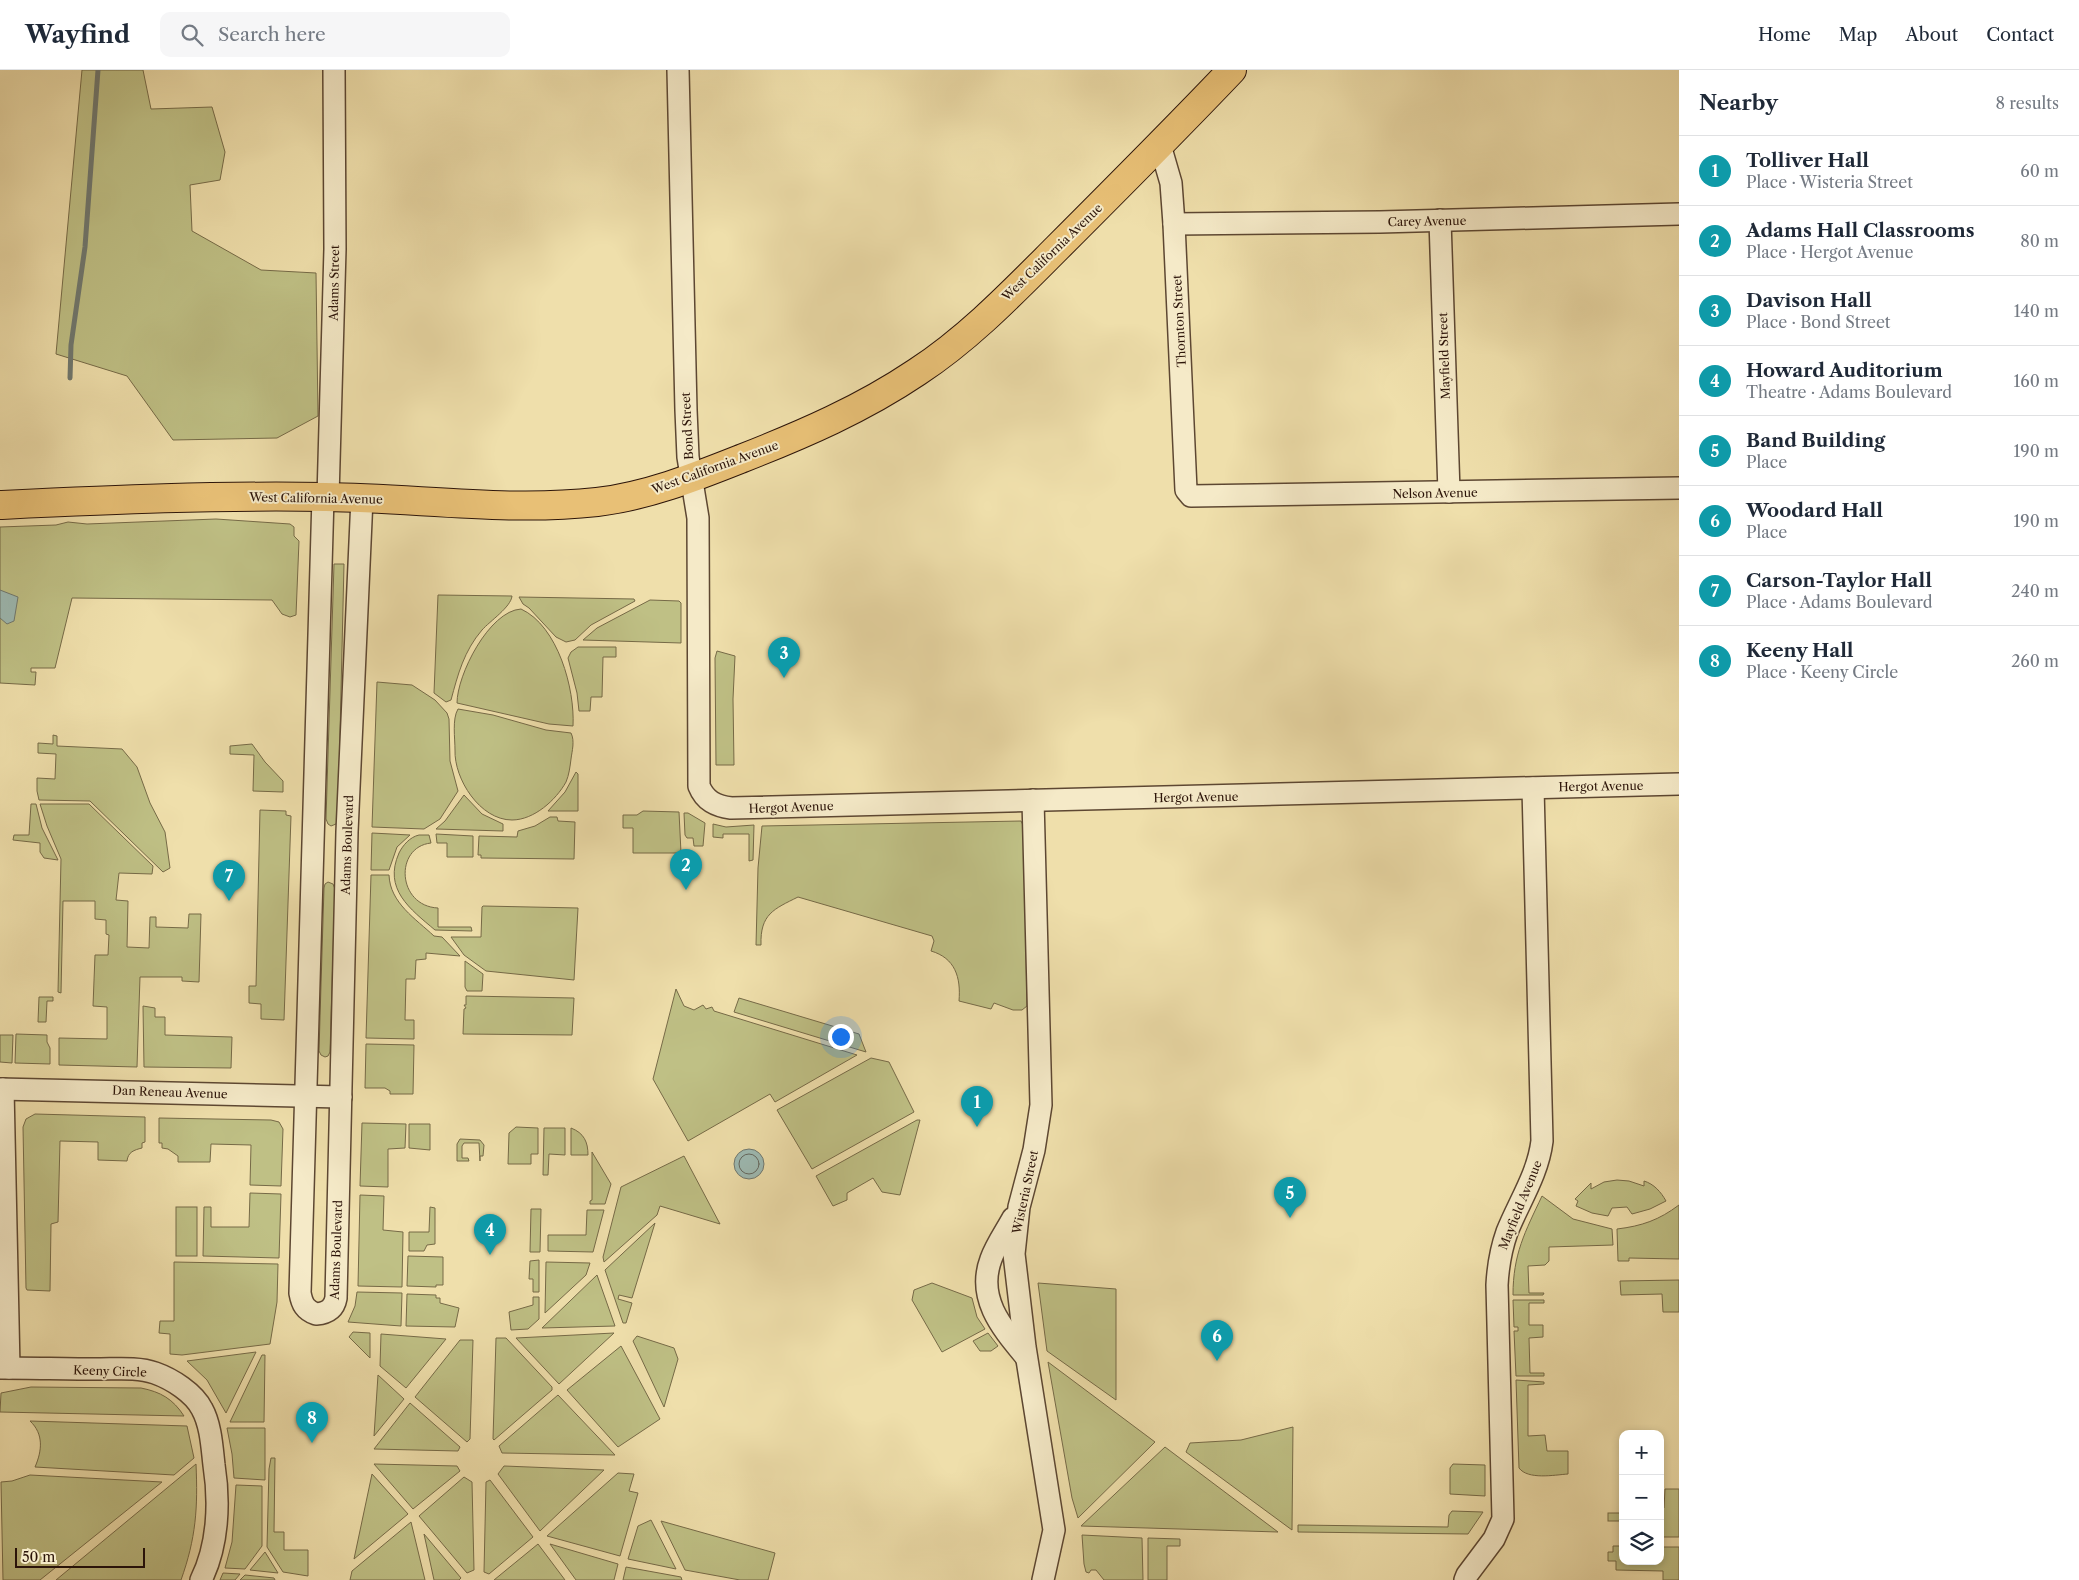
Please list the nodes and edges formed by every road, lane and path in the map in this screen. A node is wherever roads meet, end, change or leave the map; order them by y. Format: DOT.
graph roads {
  1 [pos="334,70"];
  2 [pos="678,70"];
  3 [pos="1232,70"];
  4 [pos="1160,145"];
  5 [pos="1679,214"];
  6 [pos="1440,220"];
  7 [pos="1174,224"];
  8 [pos="691,478"];
  9 [pos="1679,488"];
  10 [pos="1449,492"];
  11 [pos="1191,496"];
  12 [pos="326,497"];
  13 [pos="362,498"];
  14 [pos="0,505"];
  15 [pos="1679,784"];
  16 [pos="1533,788"];
  17 [pos="1033,800"];
  18 [pos="714,804"];
  19 [pos="1,1089"];
  20 [pos="306,1096"];
  21 [pos="341,1097"];
  22 [pos="1019,1207"];
  23 [pos="1026,1358"];
  24 [pos="5,1368"];
  25 [pos="202,1580"];
  26 [pos="1043,1580"];
  27 [pos="1465,1580"];
  1 -- 12 [label="street, Adams Street"];
  2 -- 8 [label="street, Bond Street"];
  3 -- 4 [label="main road, West California Avenue"];
  4 -- 7 [label="street, Thornton Street"];
  4 -- 8 [label="main road, West California Avenue"];
  5 -- 6 [label="street, Carey Avenue"];
  6 -- 7 [label="street, Carey Avenue"];
  6 -- 10 [label="street, Mayfield Street"];
  7 -- 11 [label="street, Thornton Street"];
  8 -- 13 [label="main road, West California Avenue"];
  8 -- 18 [label="street, Bond Street"];
  9 -- 10 [label="street, Nelson Avenue"];
  10 -- 11 [label="street, Nelson Avenue"];
  12 -- 13 [label="main road, West California Avenue"];
  12 -- 14 [label="main road, West California Avenue"];
  12 -- 20 [label="street, Adams Boulevard"];
  13 -- 21 [label="street, Adams Boulevard"];
  15 -- 16 [label="street, Hergot Avenue"];
  16 -- 17 [label="street, Hergot Avenue"];
  16 -- 27 [label="street, Mayfield Avenue"];
  17 -- 18 [label="street, Hergot Avenue"];
  17 -- 22 [label="street, Wisteria Street"];
  19 -- 20 [label="street, Dan Reneau Avenue"];
  19 -- 24 [label="street"];
  20 -- 21 [label="street, Dan Reneau Avenue"];
  20 -- 21 [label="street, Adams Boulevard"];
  22 -- 23 [label="street, Wisteria Street"];
  22 -- 23 [label="street"];
  23 -- 26 [label="street, Wisteria Street"];
  24 -- 25 [label="street, Keeny Circle"];
}
